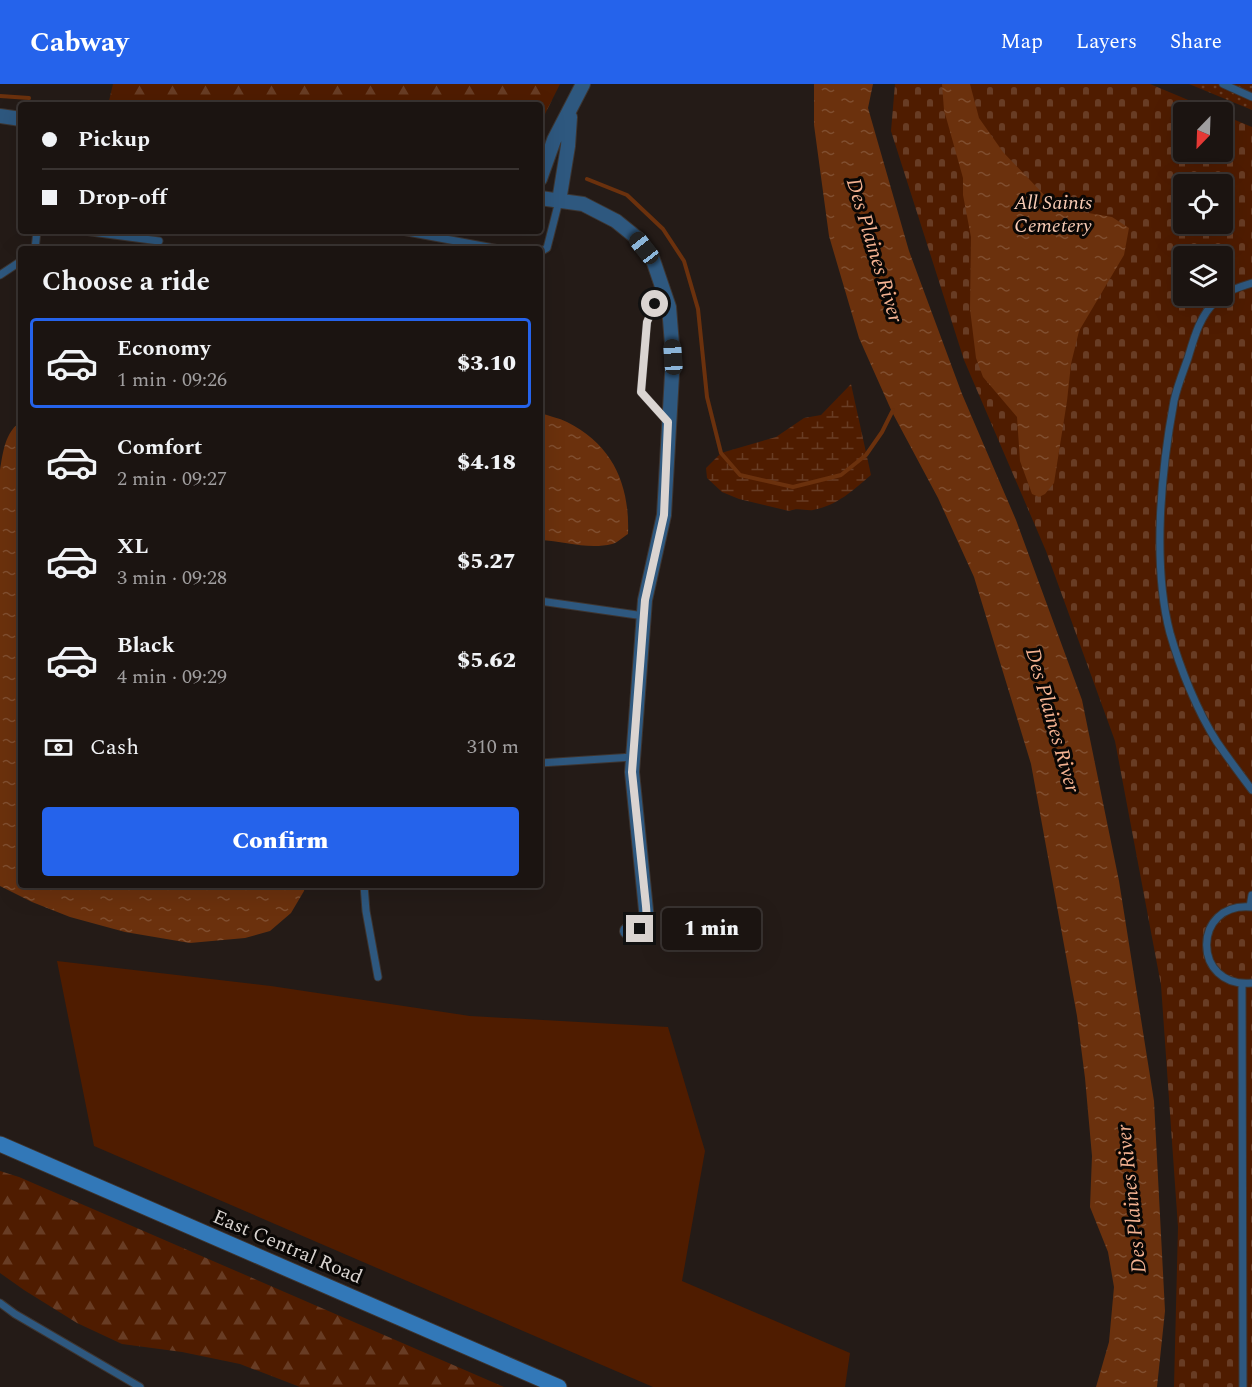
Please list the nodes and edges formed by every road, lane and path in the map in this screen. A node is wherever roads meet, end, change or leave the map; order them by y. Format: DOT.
graph roads {
  1 [pos="583,84"];
  2 [pos="1223,84"];
  3 [pos="1252,97"];
  4 [pos="570,113"];
  5 [pos="0,116"];
  6 [pos="18,119"];
  7 [pos="543,171"];
  8 [pos="543,198"];
  9 [pos="559,201"];
  10 [pos="106,234"];
  11 [pos="418,234"];
  12 [pos="159,241"];
  13 [pos="483,246"];
  14 [pos="543,250"];
  15 [pos="18,263"];
  16 [pos="0,275"];
  17 [pos="1252,283"];
  18 [pos="663,285"];
  19 [pos="668,422"];
  20 [pos="543,601"];
  21 [pos="644,616"];
  22 [pos="633,757"];
  23 [pos="543,763"];
  24 [pos="1252,790"];
  25 [pos="364,888"];
  26 [pos="1252,896"];
  27 [pos="1251,907"];
  28 [pos="627,931"];
  29 [pos="378,977"];
  30 [pos="1252,982"];
  31 [pos="1242,984"];
  32 [pos="0,1144"];
  33 [pos="0,1303"];
  34 [pos="140,1387"];
  35 [pos="559,1387"];
  36 [pos="1243,1387"];
  1 -- 4 [label="street"];
  2 -- 3 [label="lane"];
  4 -- 7 [label="street"];
  4 -- 9 [label="street"];
  5 -- 6 [label="street"];
  8 -- 9 [label="street"];
  9 -- 14 [label="lane"];
  9 -- 18 [label="street"];
  10 -- 12 [label="lane"];
  11 -- 13 [label="lane"];
  15 -- 16 [label="lane"];
  17 -- 24 [label="lane"];
  18 -- 19 [label="street"];
  18 -- 19 [label="lane"];
  19 -- 21 [label="street"];
  20 -- 21 [label="lane"];
  21 -- 22 [label="street"];
  22 -- 23 [label="lane"];
  22 -- 28 [label="street"];
  25 -- 29 [label="lane"];
  26 -- 27 [label="lane"];
  27 -- 31 [label="lane"];
  30 -- 31 [label="lane"];
  31 -- 36 [label="lane"];
  32 -- 35 [label="main road, East Central Road"];
  33 -- 34 [label="lane"];
}
